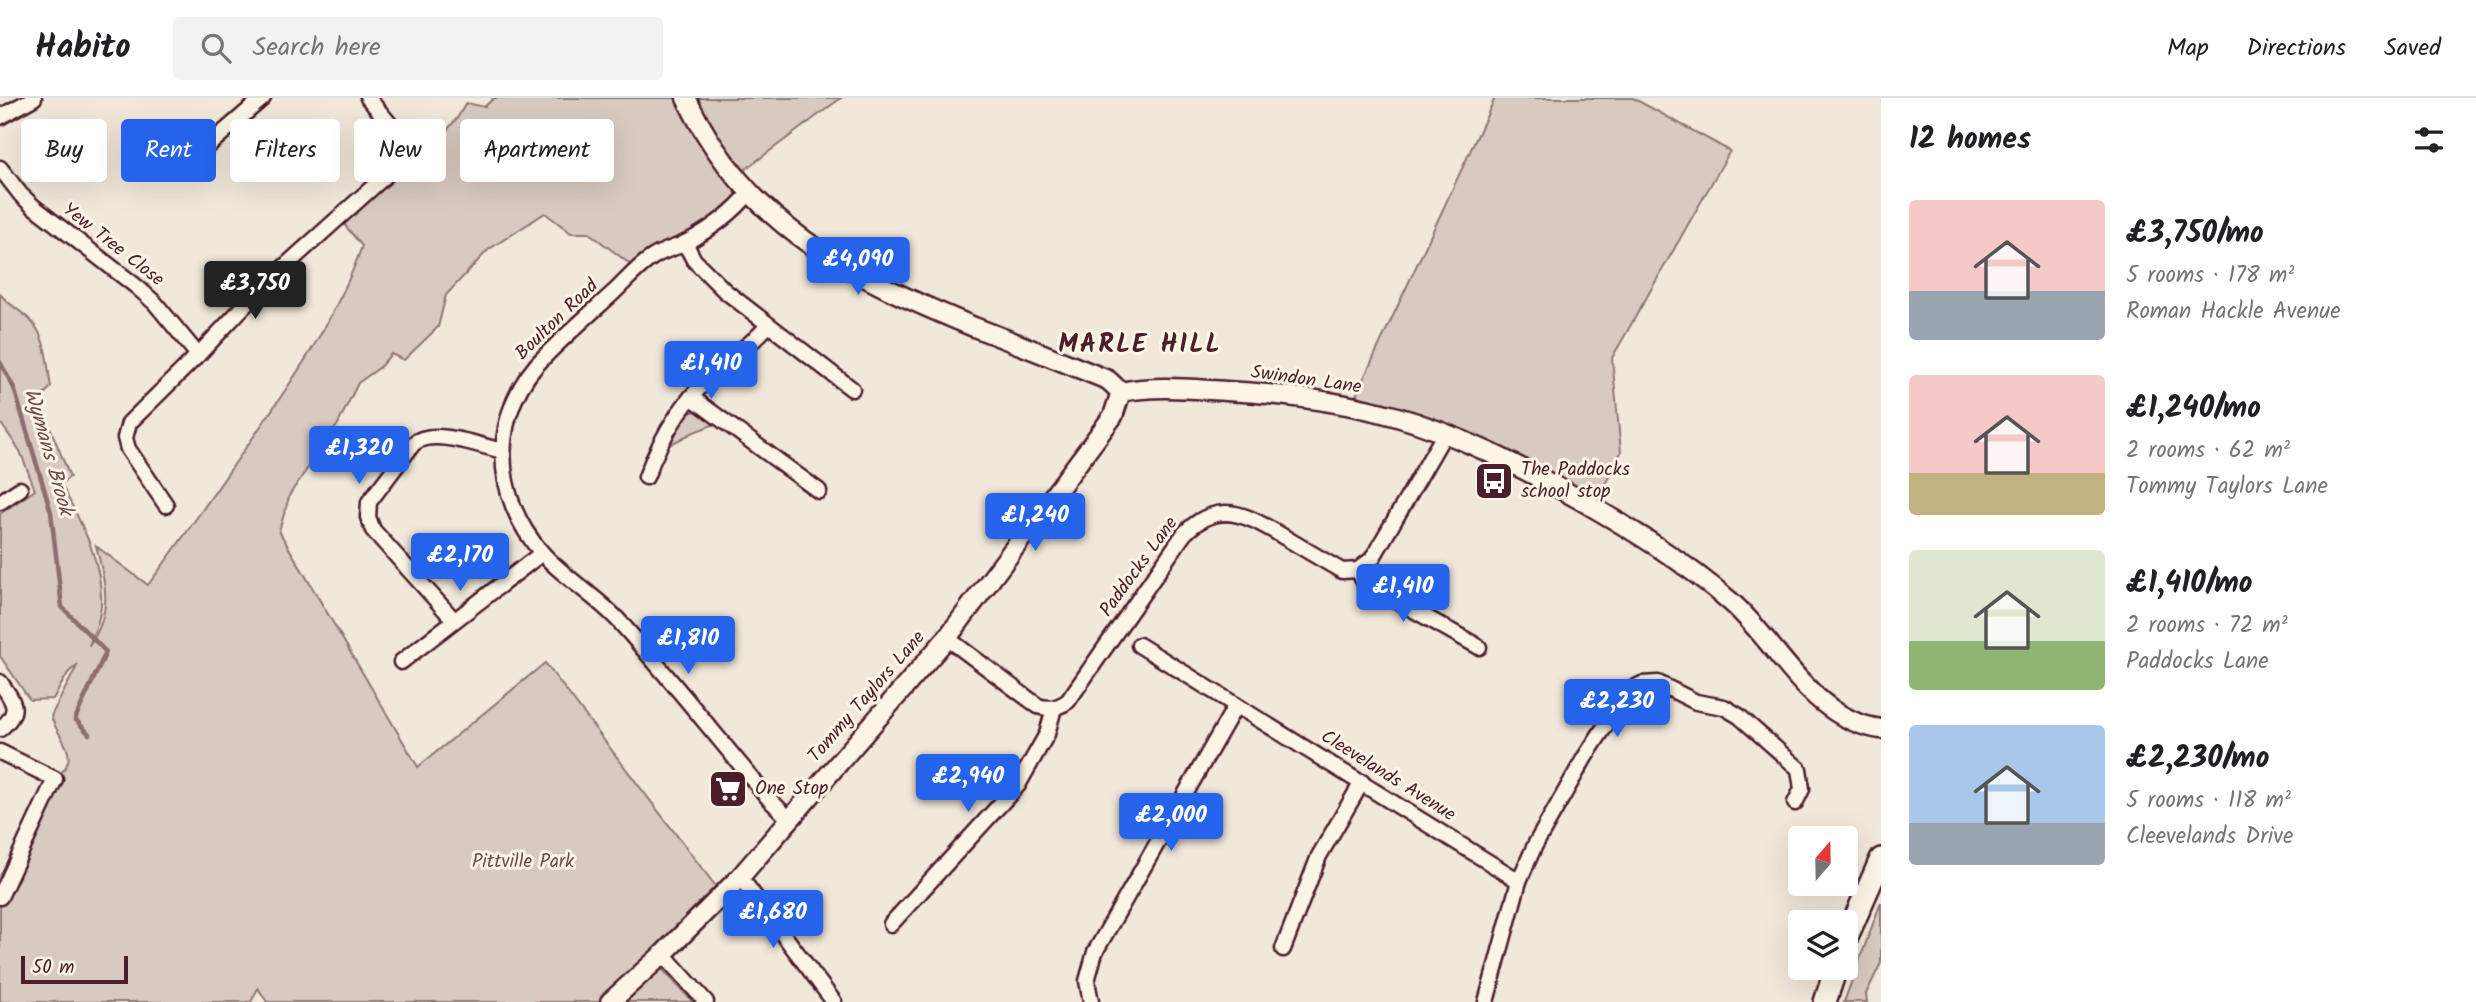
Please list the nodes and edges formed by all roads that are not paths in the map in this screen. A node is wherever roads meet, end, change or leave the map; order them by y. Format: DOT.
graph roads {
  1 [pos="34,98"];
  2 [pos="263,98"];
  3 [pos="368,98"];
  4 [pos="686,98"];
  5 [pos="0,117"];
  6 [pos="216,139"];
  7 [pos="0,168"];
  8 [pos="749,193"];
  9 [pos="685,243"];
  10 [pos="768,325"];
  11 [pos="198,355"];
  12 [pos="852,389"];
  13 [pos="1121,392"];
  14 [pos="691,397"];
  15 [pos="1445,433"];
  16 [pos="503,451"];
  17 [pos="646,477"];
  18 [pos="20,489"];
  19 [pos="819,491"];
  20 [pos="0,502"];
  21 [pos="166,505"];
  22 [pos="542,553"];
  23 [pos="1358,570"];
  24 [pos="454,620"];
  25 [pos="947,638"];
  26 [pos="1139,645"];
  27 [pos="1479,647"];
  28 [pos="401,662"];
  29 [pos="0,682"];
  30 [pos="1236,705"];
  31 [pos="1054,708"];
  32 [pos="0,729"];
  33 [pos="1881,729"];
  34 [pos="0,752"];
  35 [pos="1363,782"];
  36 [pos="1795,803"];
  37 [pos="789,819"];
  38 [pos="1878,867"];
  39 [pos="740,877"];
  40 [pos="1519,881"];
  41 [pos="0,897"];
  42 [pos="1858,912"];
  43 [pos="891,924"];
  44 [pos="1283,949"];
  45 [pos="663,954"];
  46 [pos="1832,980"];
  47 [pos="610,1002"];
  48 [pos="706,1002"];
  49 [pos="834,1002"];
  50 [pos="1091,1002"];
  51 [pos="1486,1002"];
  52 [pos="1825,1002"];
  1 -- 5 [label="street"];
  2 -- 6 [label="street"];
  3 -- 11 [label="street"];
  4 -- 8 [label="street"];
  7 -- 11 [label="street, Yew Tree Close"];
  8 -- 9 [label="street, Boulton Road"];
  8 -- 13 [label="street"];
  9 -- 10 [label="street"];
  9 -- 16 [label="street, Boulton Road"];
  10 -- 12 [label="street"];
  10 -- 14 [label="street"];
  11 -- 21 [label="street"];
  13 -- 15 [label="street, Swindon Lane"];
  13 -- 25 [label="street, Tommy Taylors Lane"];
  14 -- 17 [label="street"];
  14 -- 19 [label="street"];
  15 -- 23 [label="street"];
  15 -- 33 [label="street, Swindon Lane"];
  16 -- 22 [label="street, Boulton Road"];
  16 -- 24 [label="street"];
  18 -- 20 [label="street"];
  22 -- 24 [label="street"];
  22 -- 37 [label="street, Boulton Road"];
  23 -- 27 [label="street, Paddocks Lane"];
  23 -- 31 [label="street, Paddocks Lane"];
  24 -- 28 [label="street"];
  25 -- 31 [label="street"];
  25 -- 37 [label="street, Tommy Taylors Lane"];
  26 -- 30 [label="street, Cleevelands Avenue"];
  29 -- 32 [label="street"];
  30 -- 35 [label="street, Cleevelands Avenue"];
  30 -- 50 [label="street"];
  31 -- 43 [label="street, Paddocks Lane"];
  34 -- 41 [label="street"];
  35 -- 40 [label="street, Cleevelands Avenue"];
  35 -- 44 [label="street"];
  36 -- 40 [label="street"];
  37 -- 39 [label="street, Tommy Taylors Lane"];
  38 -- 42 [label="main road"];
  39 -- 45 [label="street, Tommy Taylors Lane"];
  39 -- 49 [label="street"];
  40 -- 51 [label="street"];
  45 -- 47 [label="street, Tommy Taylors Lane"];
  45 -- 48 [label="street"];
  46 -- 52 [label="main road"];
}
